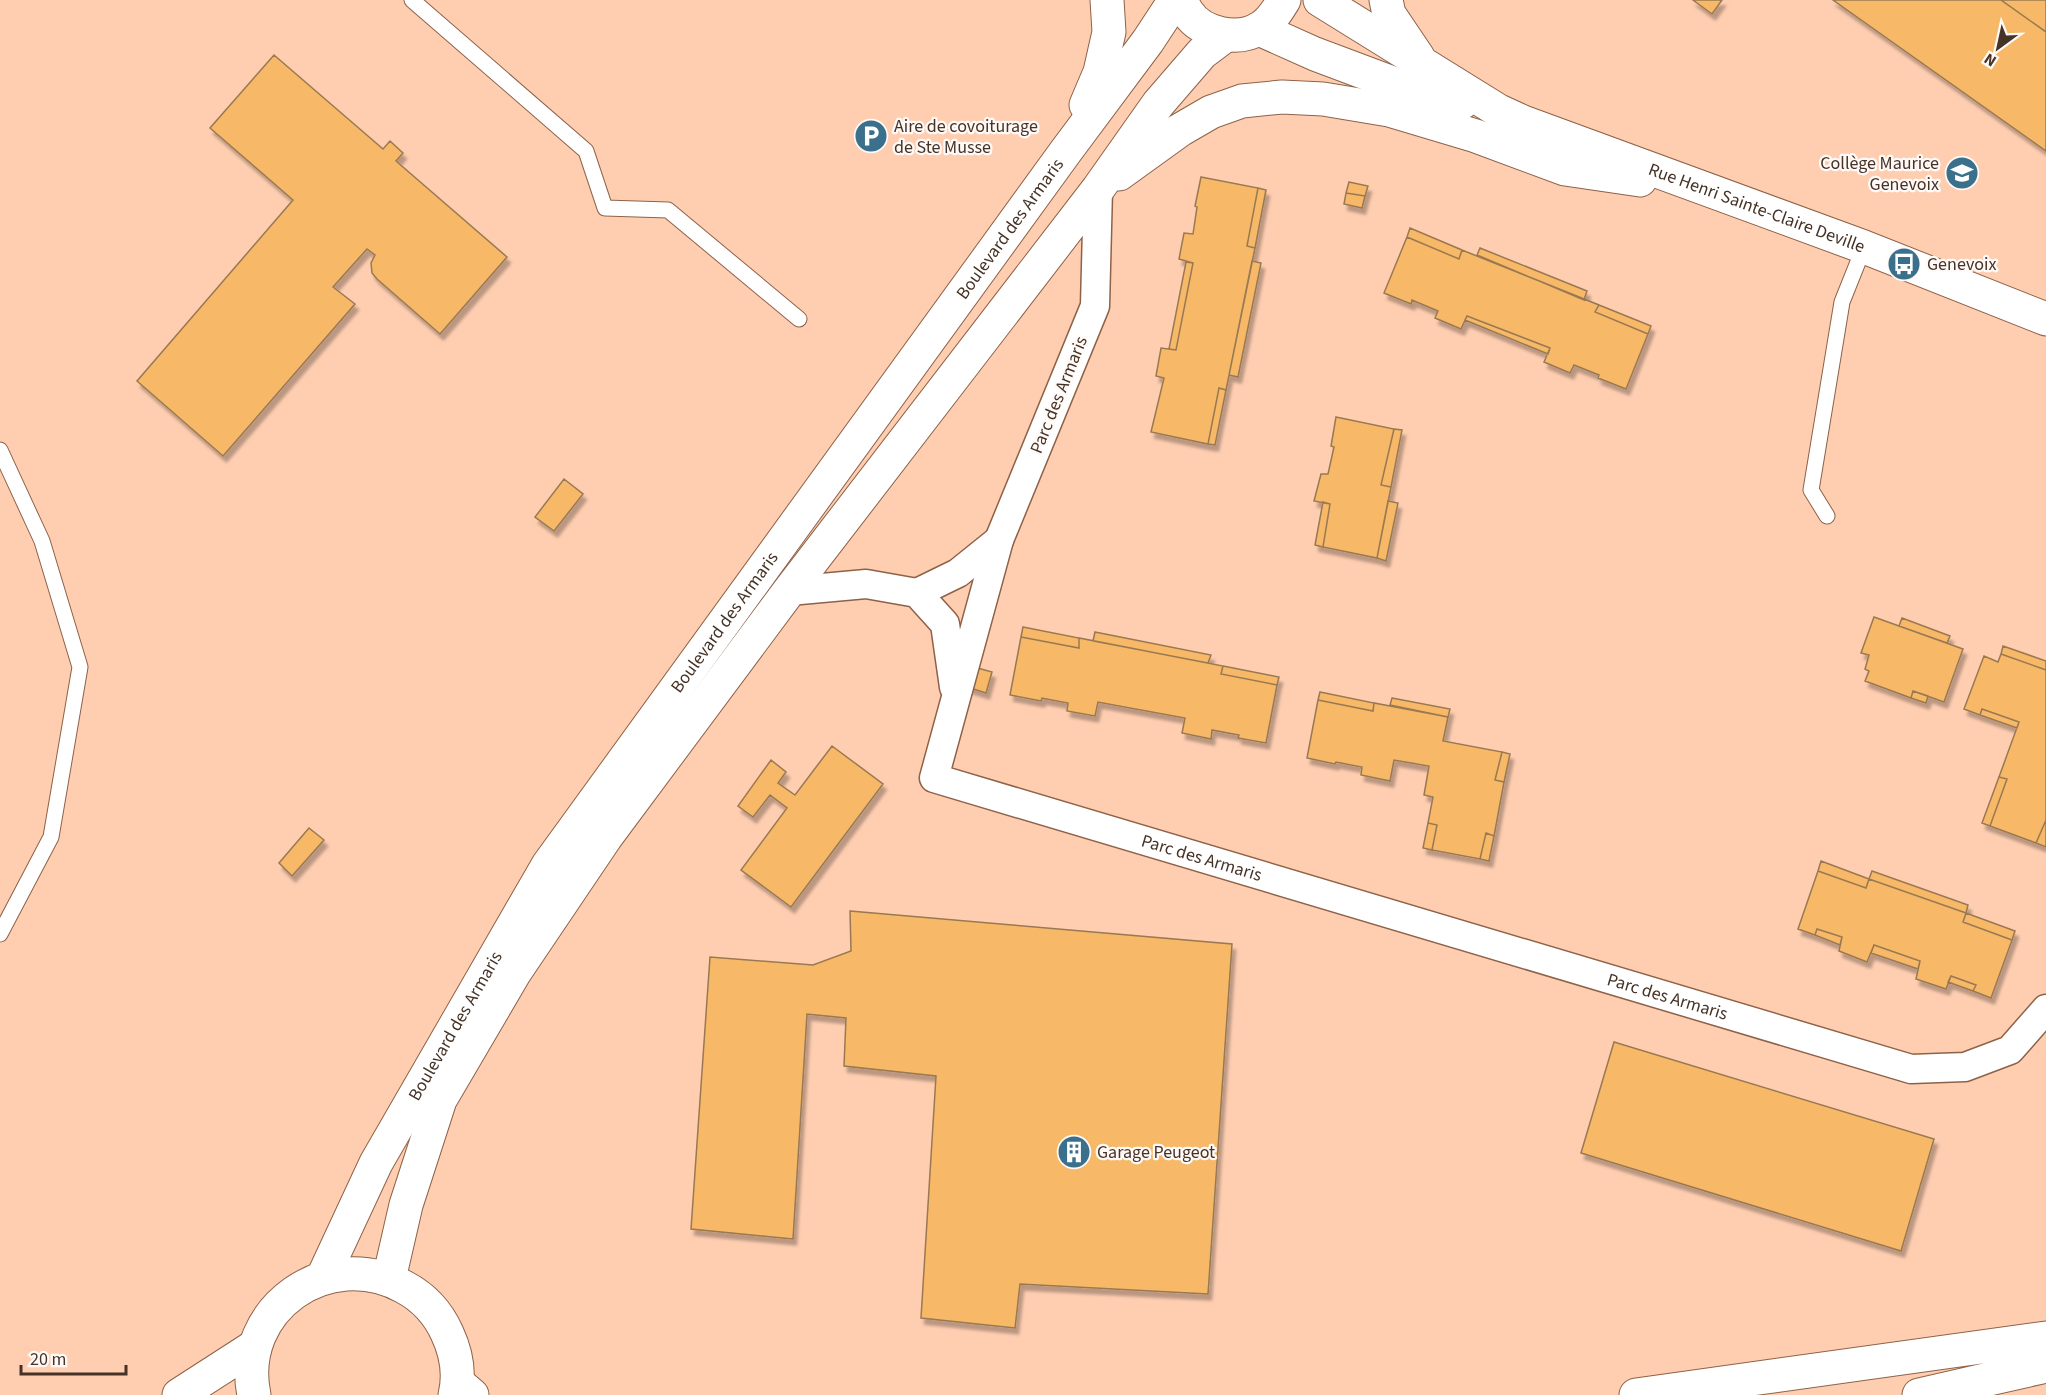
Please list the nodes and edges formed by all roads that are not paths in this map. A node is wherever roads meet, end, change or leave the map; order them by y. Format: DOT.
graph roads {
  1 [pos="412,0"];
  2 [pos="1107,0"];
  3 [pos="1175,0"];
  4 [pos="1182,0"];
  5 [pos="1284,0"];
  6 [pos="1320,0"];
  7 [pos="1386,0"];
  8 [pos="1259,29"];
  9 [pos="1226,35"];
  10 [pos="1424,66"];
  11 [pos="1499,111"];
  12 [pos="1066,151"];
  13 [pos="1098,189"];
  14 [pos="1711,190"];
  15 [pos="1864,248"];
  16 [pos="799,319"];
  17 [pos="2046,319"];
  18 [pos="0,450"];
  19 [pos="1827,516"];
  20 [pos="999,540"];
  21 [pos="789,591"];
  22 [pos="917,592"];
  23 [pos="956,696"];
  24 [pos="0,934"];
  25 [pos="2046,1009"];
  26 [pos="323,1277"];
  27 [pos="389,1278"];
  28 [pos="2046,1338"];
  29 [pos="255,1346"];
  30 [pos="2046,1366"];
  31 [pos="462,1391"];
  32 [pos="179,1395"];
  33 [pos="254,1395"];
  34 [pos="1636,1395"];
  35 [pos="1918,1395"];
  1 -- 16 [label="lane"];
  2 -- 12 [label="main road"];
  3 -- 12 [label="main road, Boulevard des Armaris"];
  4 -- 9 [label="main road"];
  5 -- 8 [label="main road"];
  6 -- 10 [label="main road, Rue Henri Sainte-Claire Deville"];
  7 -- 10 [label="main road, Rue Henri Sainte-Claire Deville"];
  8 -- 9 [label="main road"];
  8 -- 11 [label="main road, Rue Henri Sainte-Claire Deville"];
  9 -- 13 [label="main road, Boulevard des Armaris"];
  10 -- 11 [label="main road, Rue Henri Sainte-Claire Deville"];
  11 -- 14 [label="main road, Rue Henri Sainte-Claire Deville"];
  12 -- 26 [label="main road, Boulevard des Armaris"];
  13 -- 14 [label="main road"];
  13 -- 20 [label="street, Parc des Armaris"];
  13 -- 21 [label="main road, Boulevard des Armaris"];
  14 -- 15 [label="main road, Rue Henri Sainte-Claire Deville"];
  15 -- 17 [label="main road, Rue Henri Sainte-Claire Deville"];
  15 -- 19 [label="lane"];
  18 -- 24 [label="lane"];
  20 -- 22 [label="street"];
  20 -- 23 [label="street, Parc des Armaris"];
  21 -- 22 [label="street"];
  21 -- 27 [label="main road, Boulevard des Armaris"];
  22 -- 23 [label="street"];
  23 -- 25 [label="street, Parc des Armaris"];
  26 -- 27 [label="main road"];
  26 -- 29 [label="main road"];
  27 -- 31 [label="main road"];
  28 -- 34 [label="main road"];
  29 -- 32 [label="main road"];
  29 -- 33 [label="main road"];
  30 -- 35 [label="main road"];
}
